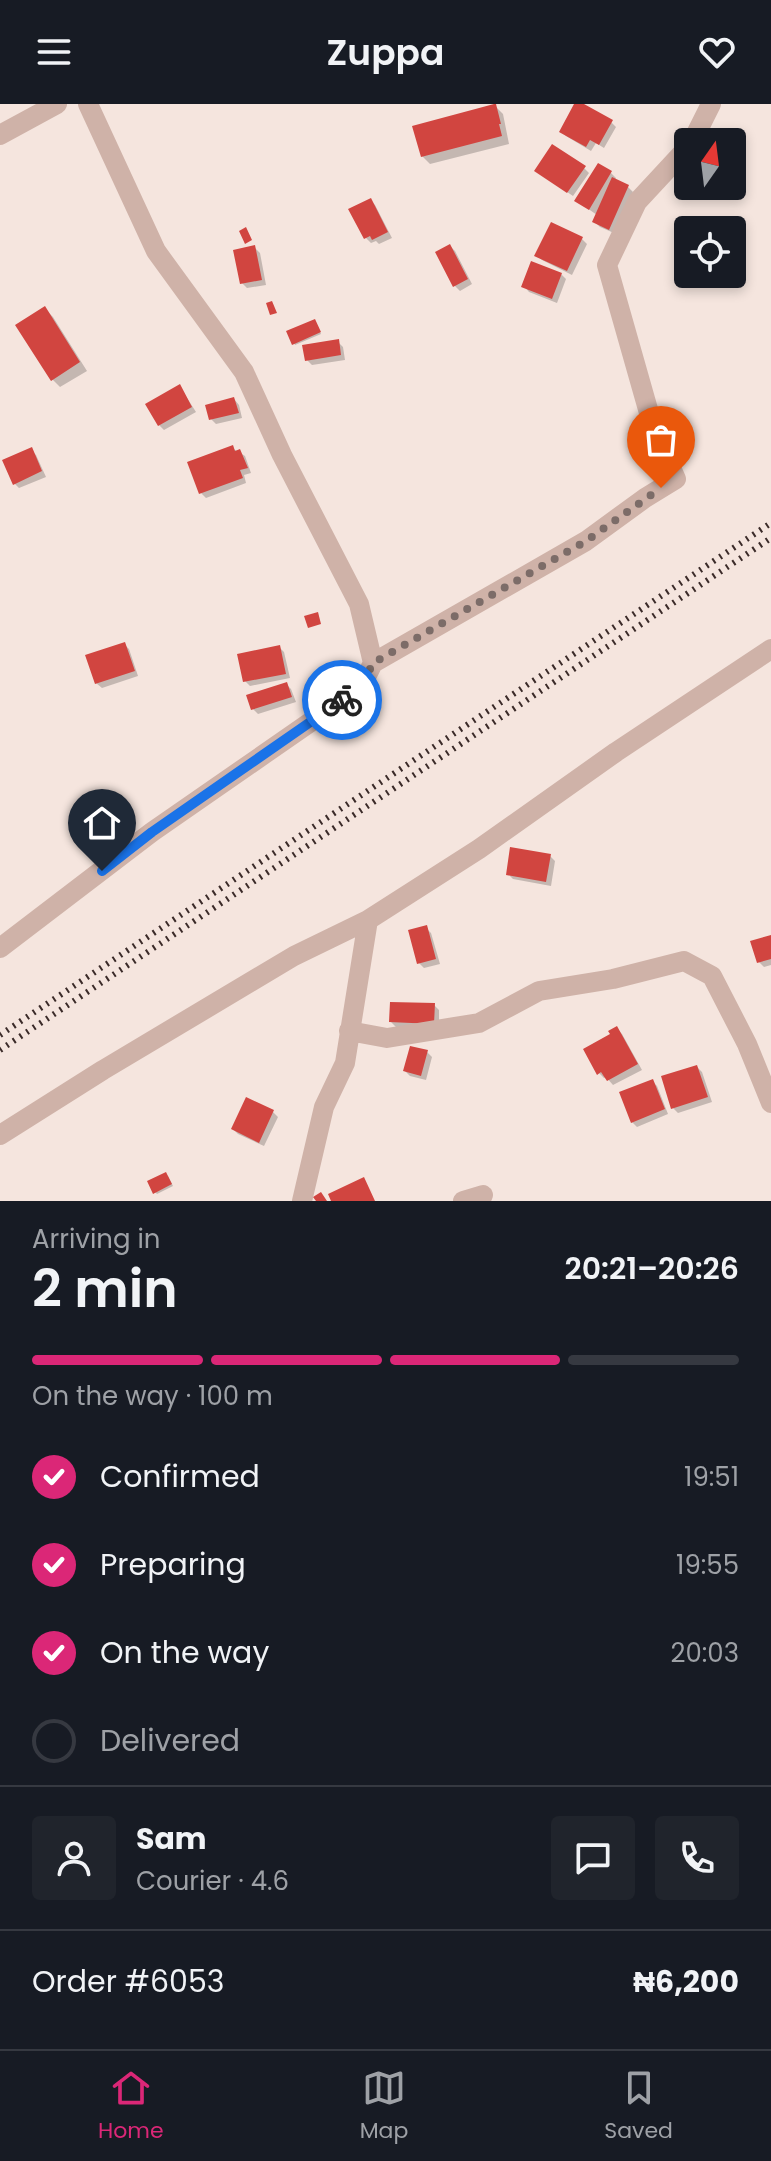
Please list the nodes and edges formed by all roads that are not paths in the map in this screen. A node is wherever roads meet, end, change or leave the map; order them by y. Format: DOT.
graph roads {
  1 [pos="57,104"];
  2 [pos="88,104"];
  3 [pos="711,104"];
  4 [pos="699,128"];
  5 [pos="0,135"];
  6 [pos="674,162"];
  7 [pos="771,649"];
  8 [pos="373,663"];
  9 [pos="368,920"];
  10 [pos="0,948"];
  11 [pos="349,1031"];
  12 [pos="771,1103"];
  13 [pos="0,1135"];
  14 [pos="302,1201"];
  1 -- 5 [label="street"];
  2 -- 8 [label="street"];
  3 -- 4 [label="street"];
  6 -- 8 [label="street"];
  7 -- 9 [label="street"];
  8 -- 10 [label="street"];
  9 -- 11 [label="street"];
  9 -- 13 [label="street"];
  11 -- 12 [label="street"];
  11 -- 14 [label="street"];
}
